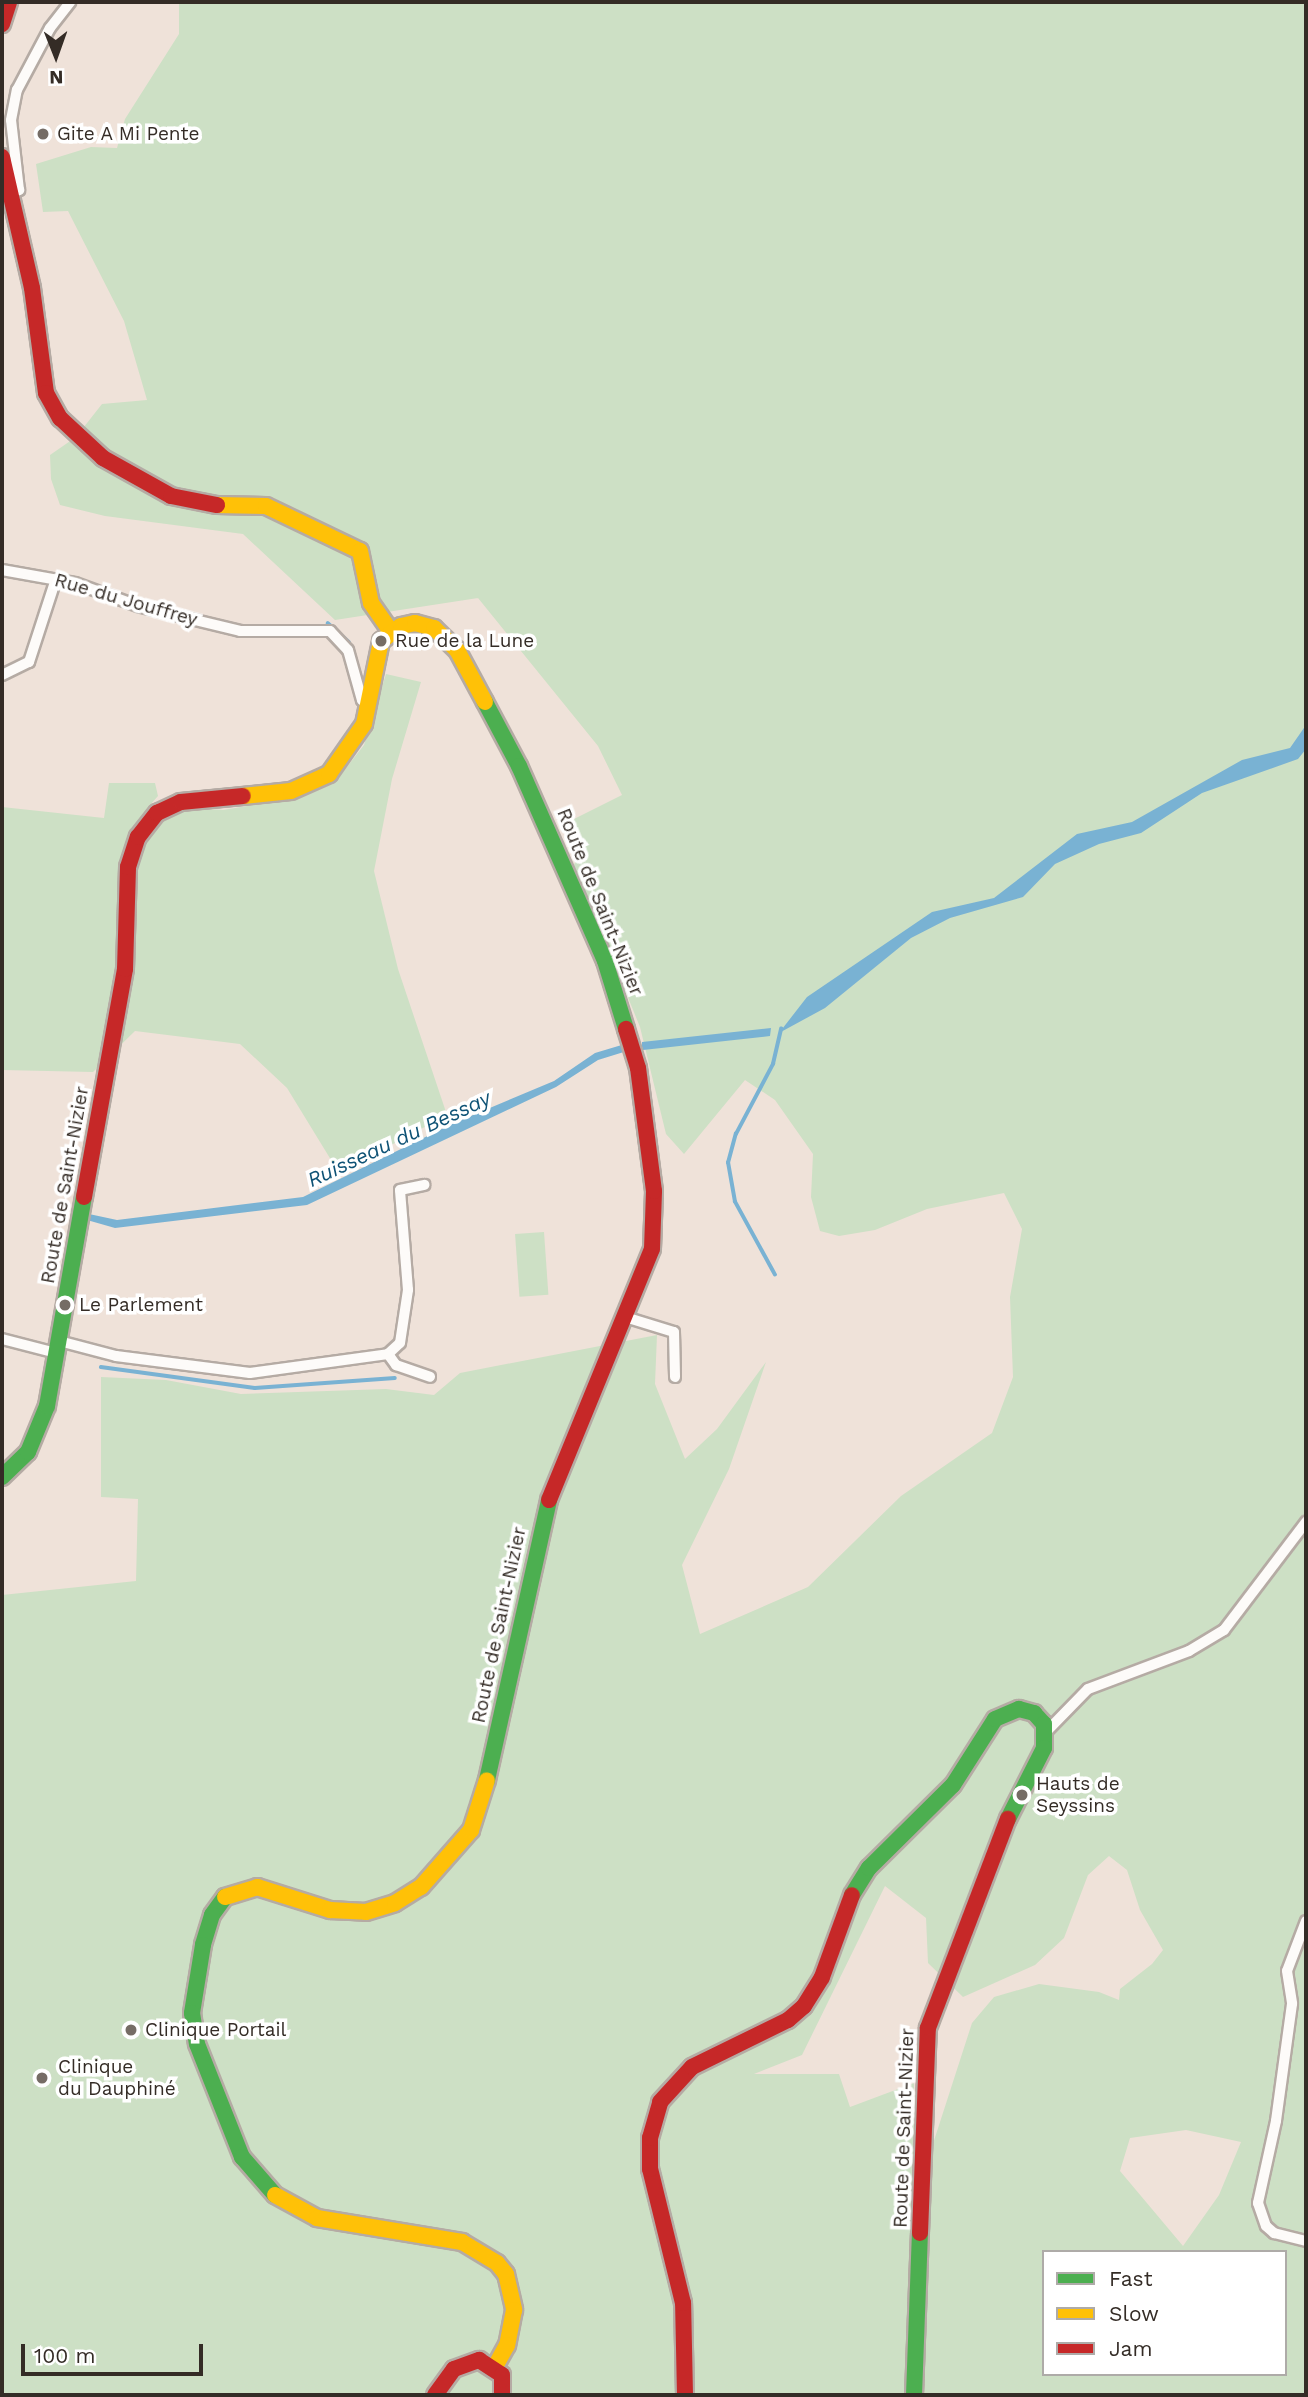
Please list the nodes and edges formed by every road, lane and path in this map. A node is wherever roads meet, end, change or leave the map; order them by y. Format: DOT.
graph roads {
  1 [pos="9,2"];
  2 [pos="70,2"];
  3 [pos="2,24"];
  4 [pos="2,157"];
  5 [pos="12,193"];
  6 [pos="2,570"];
  7 [pos="56,579"];
  8 [pos="391,632"];
  9 [pos="2,675"];
  10 [pos="369,705"];
  11 [pos="424,1185"];
  12 [pos="625,1317"];
  13 [pos="2,1339"];
  14 [pos="58,1347"];
  15 [pos="388,1354"];
  16 [pos="430,1377"];
  17 [pos="675,1377"];
  18 [pos="2,1477"];
  19 [pos="1306,1522"];
  20 [pos="1046,1732"];
  21 [pos="1306,1921"];
  22 [pos="1306,2241"];
  23 [pos="495,2367"];
  24 [pos="435,2395"];
  25 [pos="502,2395"];
  26 [pos="685,2395"];
  27 [pos="914,2395"];
  1 -- 3 [label="main road"];
  2 -- 5 [label="street"];
  4 -- 5 [label="main road"];
  5 -- 8 [label="main road"];
  6 -- 7 [label="street, Rue du Jouffrey"];
  7 -- 9 [label="street"];
  7 -- 10 [label="street, Rue du Jouffrey"];
  8 -- 10 [label="main road, Route de Saint-Nizier"];
  8 -- 12 [label="main road, Route de Saint-Nizier"];
  10 -- 14 [label="main road, Route de Saint-Nizier"];
  11 -- 15 [label="street"];
  12 -- 17 [label="street"];
  12 -- 23 [label="main road, Route de Saint-Nizier"];
  13 -- 14 [label="street"];
  14 -- 15 [label="street"];
  14 -- 18 [label="main road, Route de Saint-Nizier"];
  15 -- 16 [label="street"];
  19 -- 20 [label="street"];
  20 -- 26 [label="main road"];
  20 -- 27 [label="main road, Route de Saint-Nizier"];
  21 -- 22 [label="street"];
  23 -- 24 [label="main road"];
  23 -- 25 [label="main road"];
}
